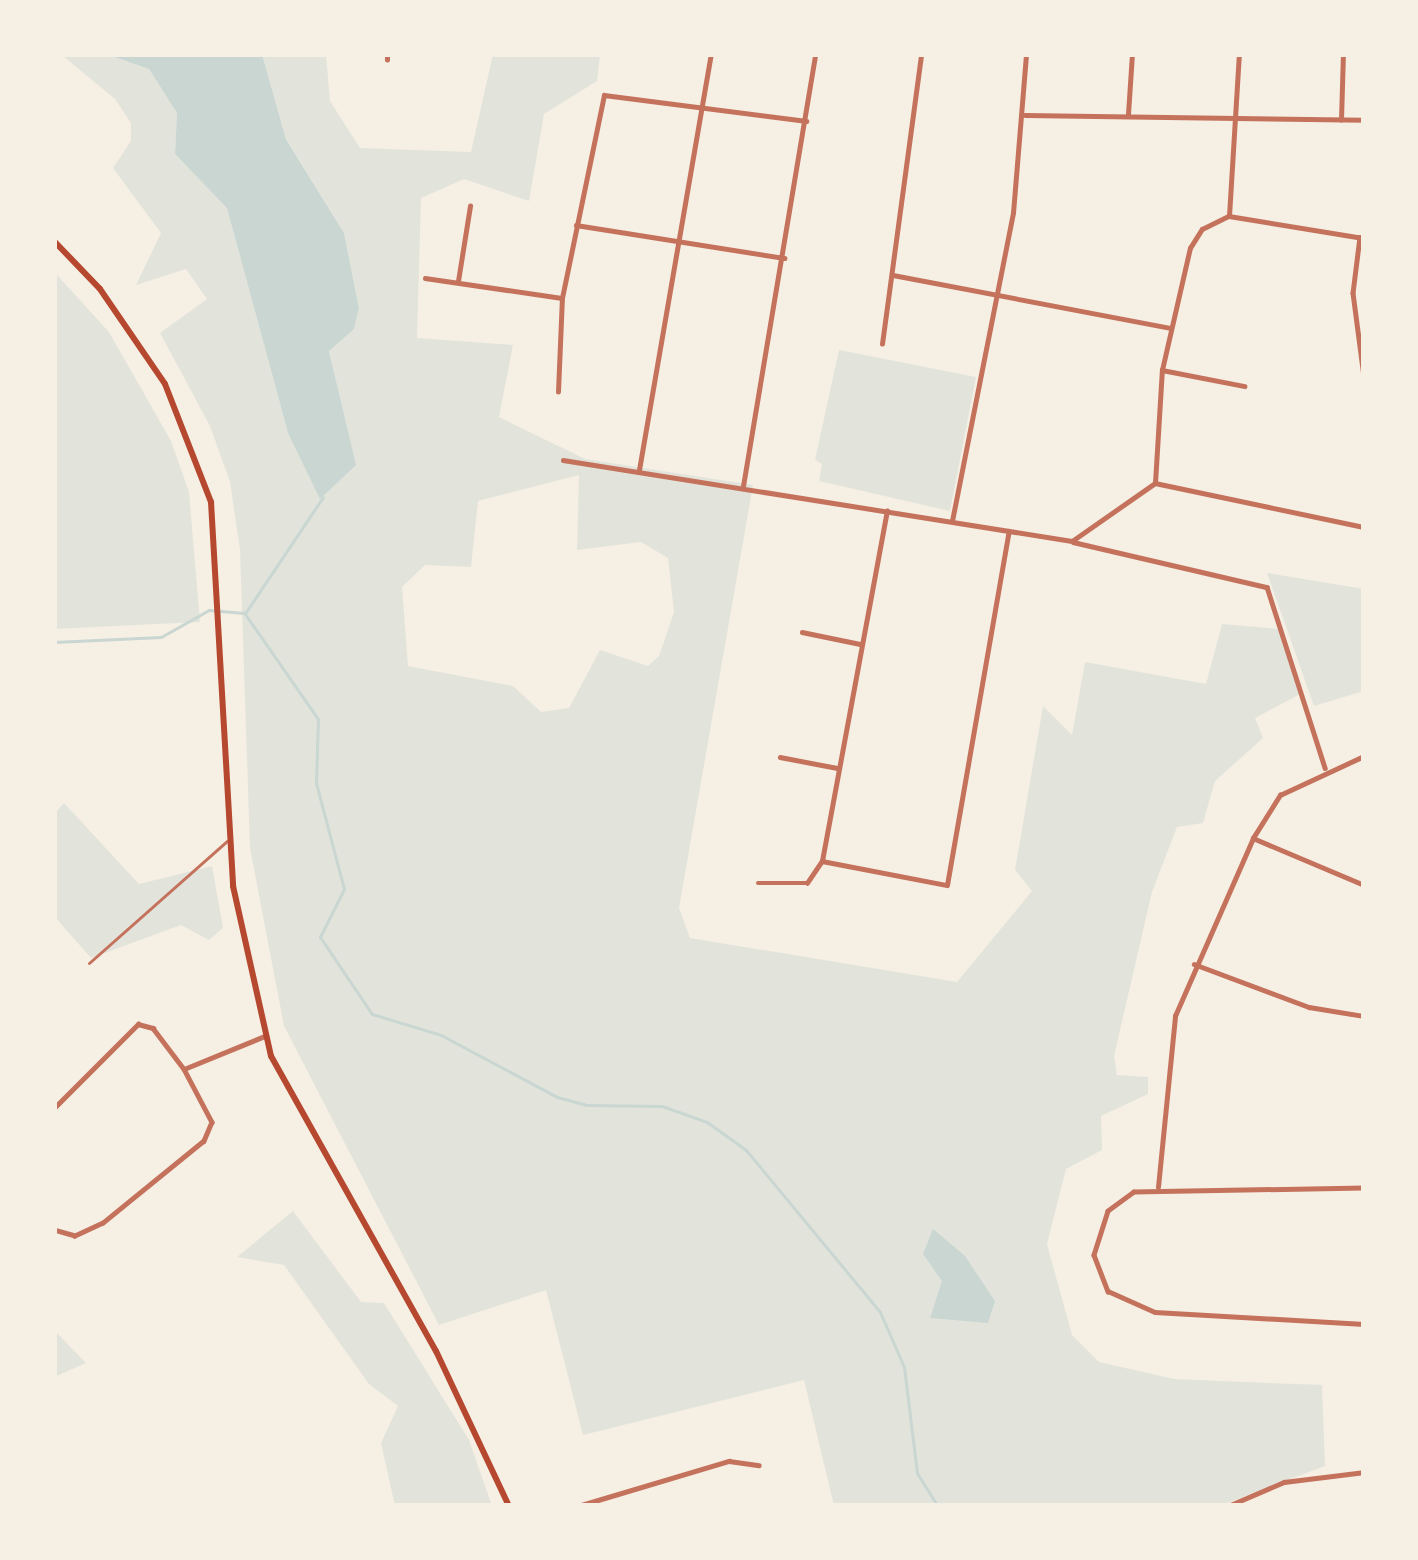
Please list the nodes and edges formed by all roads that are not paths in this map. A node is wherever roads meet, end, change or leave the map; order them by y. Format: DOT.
graph roads {
  1 [pos="711,54"];
  2 [pos="815,54"];
  3 [pos="921,54"];
  4 [pos="1026,54"];
  5 [pos="1132,54"];
  6 [pos="1239,54"];
  7 [pos="1343,54"];
  8 [pos="705,104"];
  9 [pos="1025,115"];
  10 [pos="1128,116"];
  11 [pos="1237,118"];
  12 [pos="1341,120"];
  13 [pos="1364,120"];
  14 [pos="806,121"];
  15 [pos="470,206"];
  16 [pos="1229,216"];
  17 [pos="576,225"];
  18 [pos="1362,237"];
  19 [pos="54,241"];
  20 [pos="680,242"];
  21 [pos="784,258"];
  22 [pos="893,275"];
  23 [pos="425,278"];
  24 [pos="458,281"];
  25 [pos="995,296"];
  26 [pos="562,298"];
  27 [pos="1171,328"];
  28 [pos="882,344"];
  29 [pos="1162,370"];
  30 [pos="1364,377"];
  31 [pos="1244,386"];
  32 [pos="558,392"];
  33 [pos="563,460"];
  34 [pos="639,470"];
  35 [pos="1155,483"];
  36 [pos="743,487"];
  37 [pos="887,510"];
  38 [pos="952,521"];
  39 [pos="1364,527"];
  40 [pos="1009,531"];
  41 [pos="1072,542"];
  42 [pos="802,632"];
  43 [pos="860,644"];
  44 [pos="1364,756"];
  45 [pos="780,758"];
  46 [pos="837,768"];
  47 [pos="1325,768"];
  48 [pos="1253,838"];
  49 [pos="228,840"];
  50 [pos="822,861"];
  51 [pos="758,883"];
  52 [pos="1364,884"];
  53 [pos="89,962"];
  54 [pos="1195,964"];
  55 [pos="1364,1016"];
  56 [pos="265,1036"];
  57 [pos="184,1069"];
  58 [pos="54,1108"];
  59 [pos="1158,1187"];
  60 [pos="1364,1189"];
  61 [pos="54,1230"];
  62 [pos="1364,1324"];
  63 [pos="759,1465"];
  64 [pos="1364,1472"];
  65 [pos="509,1506"];
  66 [pos="578,1506"];
  67 [pos="1228,1506"];
  1 -- 8 [label="street"];
  2 -- 14 [label="street"];
  3 -- 22 [label="street"];
  4 -- 9 [label="street"];
  5 -- 10 [label="street"];
  6 -- 11 [label="street"];
  7 -- 12 [label="street"];
  8 -- 14 [label="street"];
  8 -- 17 [label="street"];
  8 -- 20 [label="street"];
  9 -- 10 [label="street"];
  9 -- 25 [label="street"];
  10 -- 11 [label="street"];
  11 -- 12 [label="street"];
  11 -- 16 [label="street"];
  12 -- 13 [label="street"];
  14 -- 21 [label="street"];
  15 -- 24 [label="street"];
  16 -- 18 [label="street"];
  16 -- 27 [label="street"];
  17 -- 20 [label="street"];
  17 -- 26 [label="street"];
  18 -- 30 [label="street"];
  19 -- 49 [label="main road"];
  20 -- 21 [label="street"];
  20 -- 34 [label="street"];
  21 -- 36 [label="street"];
  22 -- 25 [label="street"];
  22 -- 28 [label="street"];
  23 -- 24 [label="street"];
  24 -- 26 [label="street"];
  25 -- 27 [label="street"];
  25 -- 38 [label="street"];
  26 -- 32 [label="street"];
  27 -- 29 [label="street"];
  29 -- 31 [label="street"];
  29 -- 35 [label="street"];
  33 -- 34 [label="street"];
  34 -- 36 [label="street"];
  35 -- 39 [label="street"];
  35 -- 41 [label="street"];
  36 -- 37 [label="street"];
  37 -- 38 [label="street"];
  37 -- 43 [label="street"];
  38 -- 40 [label="street"];
  40 -- 41 [label="street"];
  40 -- 50 [label="street"];
  41 -- 47 [label="street"];
  42 -- 43 [label="street"];
  43 -- 46 [label="street"];
  44 -- 47 [label="street"];
  45 -- 46 [label="street"];
  46 -- 50 [label="street"];
  47 -- 48 [label="street"];
  48 -- 52 [label="street"];
  48 -- 54 [label="street"];
  49 -- 53 [label="lane"];
  49 -- 56 [label="main road"];
  50 -- 51 [label="street"];
  54 -- 55 [label="street"];
  54 -- 59 [label="street"];
  56 -- 57 [label="street"];
  56 -- 65 [label="main road"];
  57 -- 58 [label="street"];
  57 -- 61 [label="street"];
  59 -- 60 [label="street"];
  59 -- 62 [label="street"];
  63 -- 66 [label="street"];
  64 -- 67 [label="street"];
}
